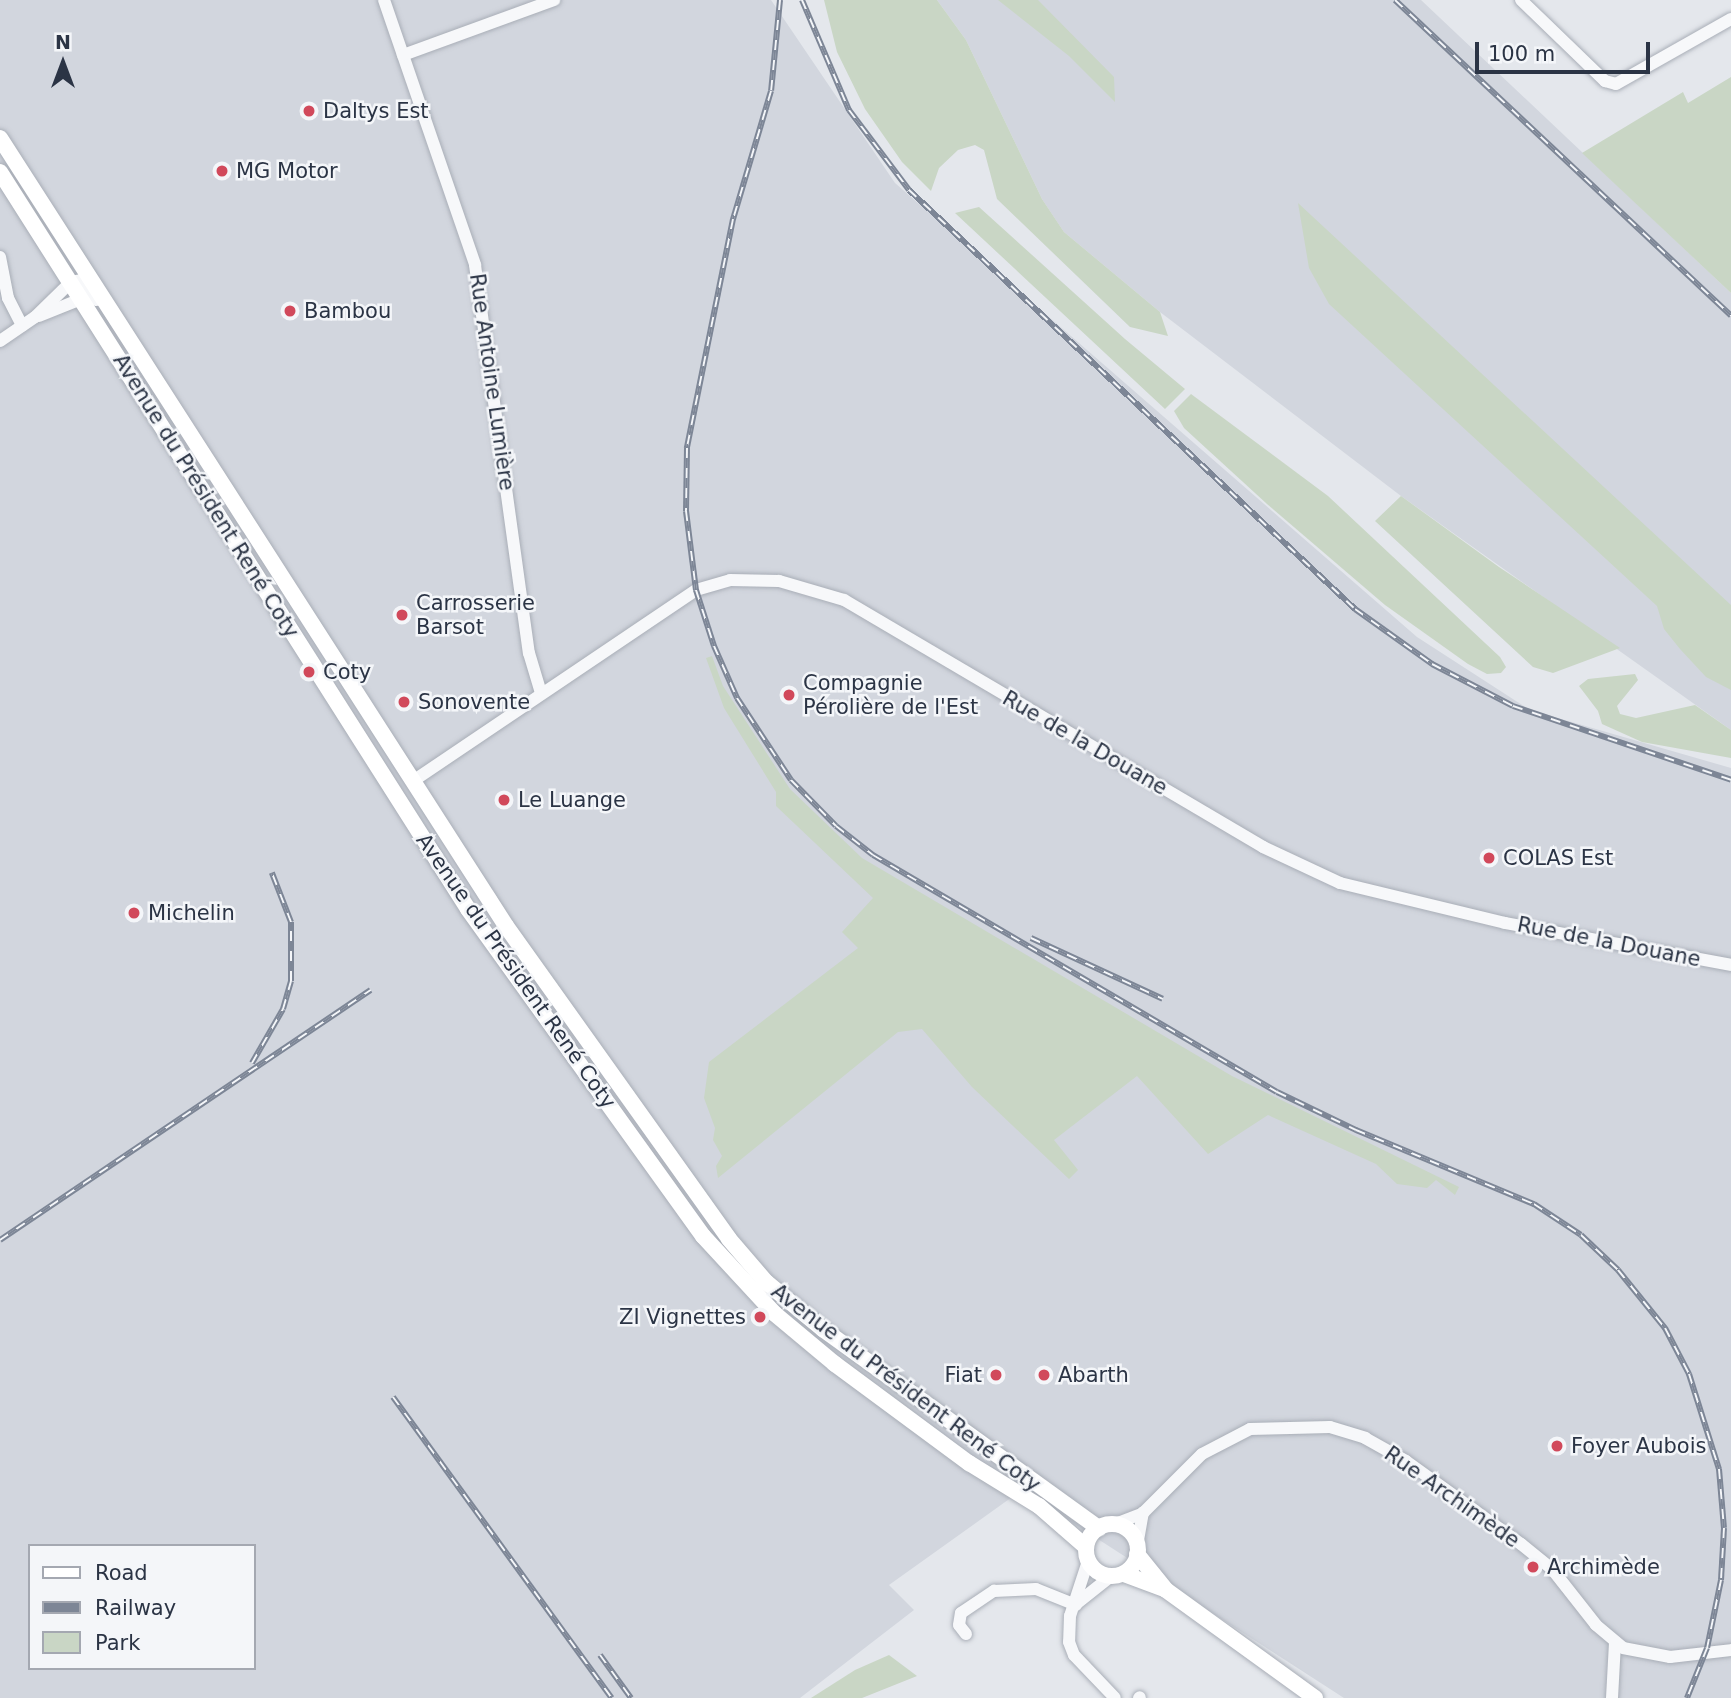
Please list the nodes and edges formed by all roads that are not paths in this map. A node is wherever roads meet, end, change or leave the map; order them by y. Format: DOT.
graph roads {
  1 [pos="384,0"];
  2 [pos="554,0"];
  3 [pos="1521,0"];
  4 [pos="1731,19"];
  5 [pos="403,55"];
  6 [pos="0,138"];
  7 [pos="0,173"];
  8 [pos="0,257"];
  9 [pos="71,282"];
  10 [pos="81,299"];
  11 [pos="35,317"];
  12 [pos="120,325"];
  13 [pos="22,326"];
  14 [pos="0,341"];
  15 [pos="541,693"];
  16 [pos="413,781"];
  17 [pos="394,792"];
  18 [pos="1731,965"];
  19 [pos="1143,1513"];
  20 [pos="1107,1526"];
  21 [pos="1138,1550"];
  22 [pos="1087,1554"];
  23 [pos="1117,1575"];
  24 [pos="1166,1590"];
  25 [pos="1076,1605"];
  26 [pos="966,1634"];
  27 [pos="1615,1642"];
  28 [pos="1731,1650"];
  29 [pos="1115,1698"];
  30 [pos="1315,1698"];
  31 [pos="1612,1698"];
  1 -- 5 [label="street, Rue Antoine Lumière"];
  2 -- 5 [label="street"];
  3 -- 4 [label="street"];
  5 -- 15 [label="street, Rue Antoine Lumière"];
  6 -- 12 [label="main road, Avenue du Président René Coty"];
  7 -- 9 [label="main road, Avenue du Président René Coty"];
  8 -- 13 [label="street"];
  9 -- 10 [label="main road, Avenue du Président René Coty"];
  9 -- 11 [label="street"];
  9 -- 12 [label="street, Avenue du Président René Coty"];
  10 -- 11 [label="street"];
  10 -- 17 [label="main road, Avenue du Président René Coty"];
  11 -- 13 [label="street"];
  12 -- 16 [label="main road, Avenue du Président René Coty"];
  13 -- 14 [label="street"];
  15 -- 16 [label="street, Rue de la Douane"];
  15 -- 18 [label="street, Rue de la Douane"];
  16 -- 17 [label="main road"];
  16 -- 20 [label="main road, Avenue du Président René Coty"];
  17 -- 22 [label="main road, Avenue du Président René Coty"];
  19 -- 20 [label="street, Rue Archimède"];
  19 -- 21 [label="street"];
  19 -- 27 [label="street, Rue Archimède"];
  20 -- 21 [label="main road"];
  20 -- 22 [label="main road"];
  21 -- 23 [label="main road"];
  21 -- 24 [label="main road"];
  22 -- 23 [label="main road"];
  22 -- 25 [label="street"];
  23 -- 24 [label="main road"];
  23 -- 25 [label="street"];
  24 -- 30 [label="main road"];
  25 -- 26 [label="street"];
  25 -- 29 [label="street"];
  27 -- 28 [label="street"];
  27 -- 31 [label="street"];
}
